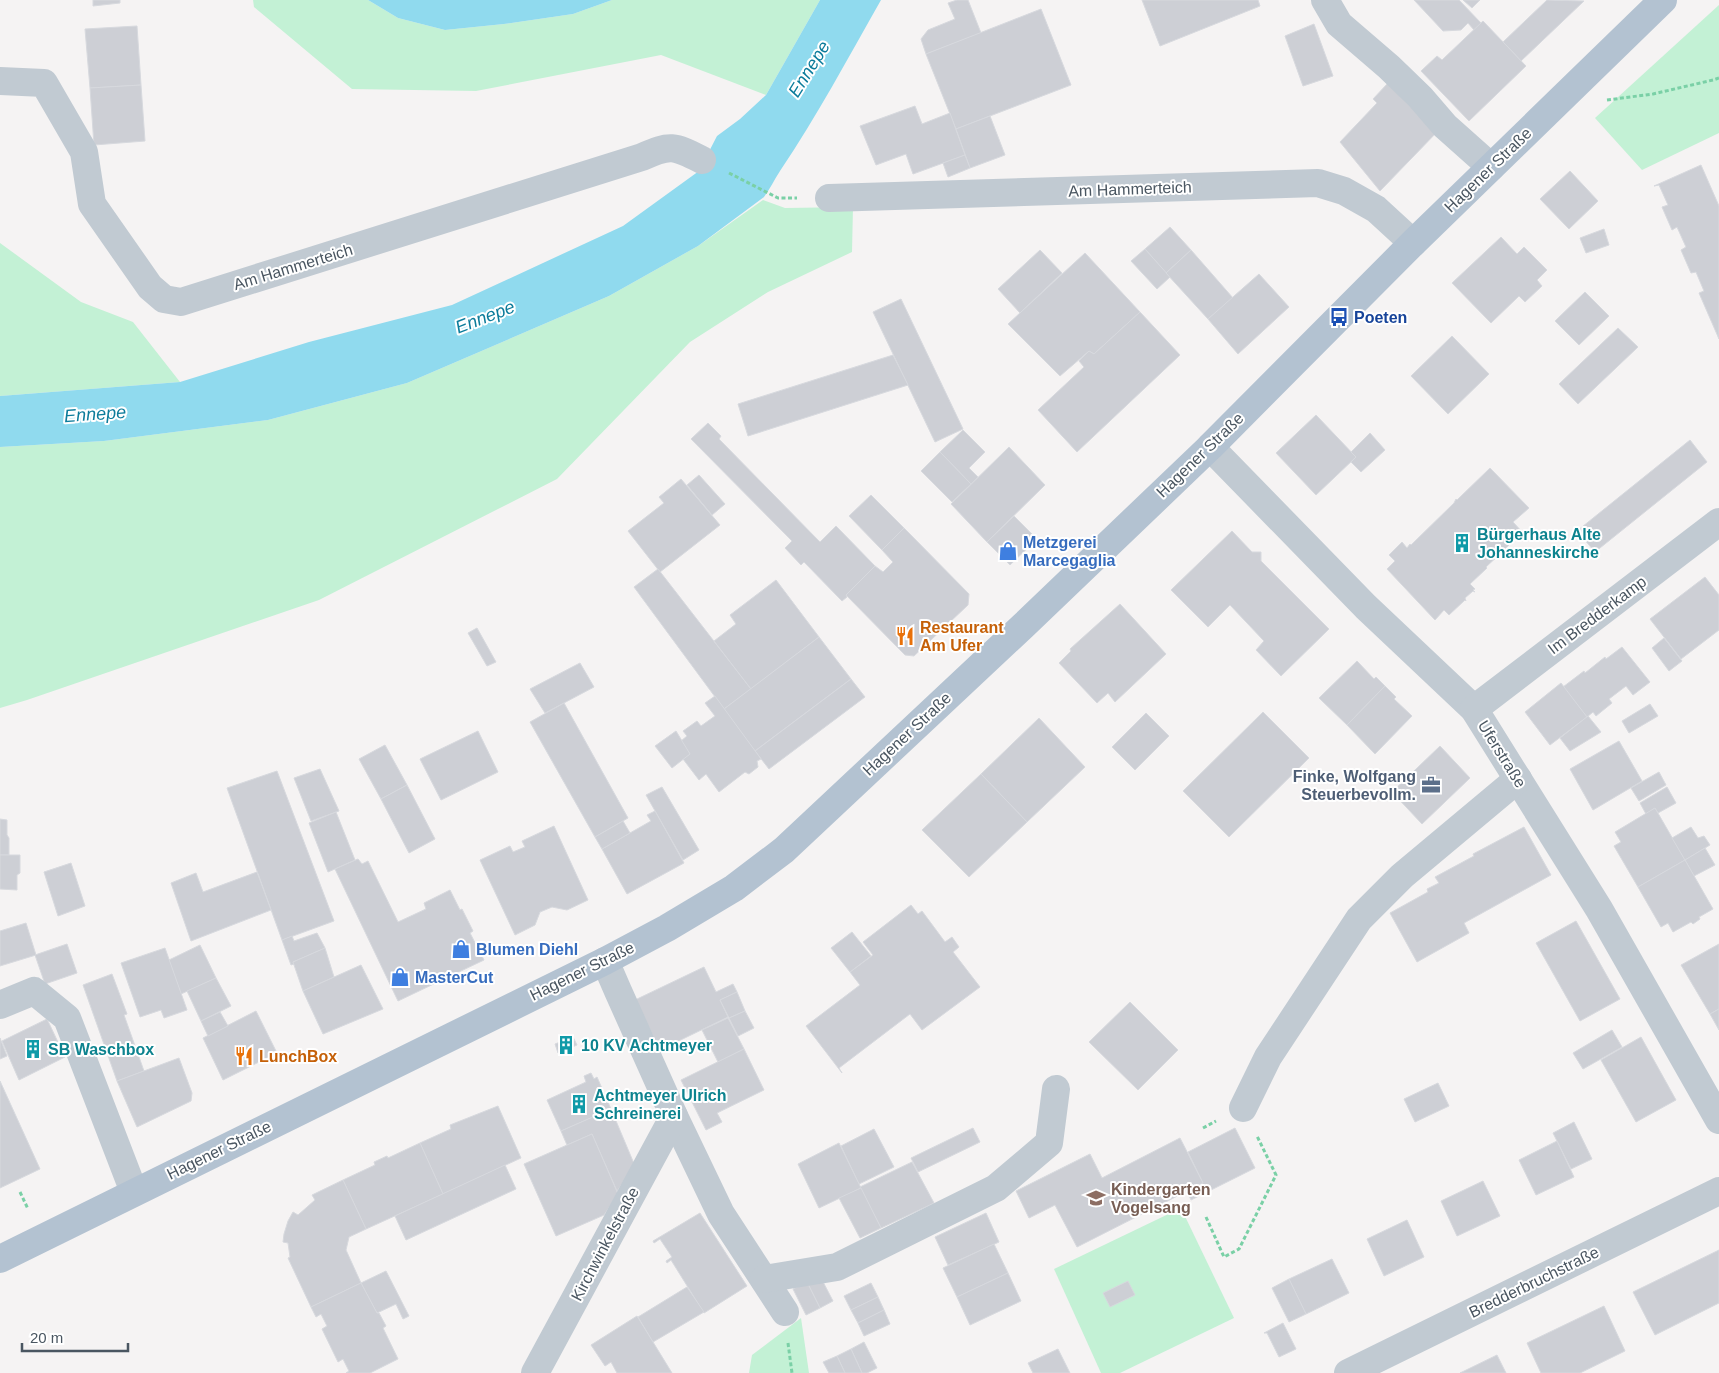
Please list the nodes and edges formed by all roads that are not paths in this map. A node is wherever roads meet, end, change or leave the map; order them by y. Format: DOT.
graph roads {
  1 [pos="1325,0"];
  2 [pos="1664,0"];
  3 [pos="0,81"];
  4 [pos="702,160"];
  5 [pos="1491,167"];
  6 [pos="829,198"];
  7 [pos="1413,243"];
  8 [pos="1210,447"];
  9 [pos="1719,522"];
  10 [pos="1474,709"];
  11 [pos="1518,779"];
  12 [pos="605,961"];
  13 [pos="0,1005"];
  14 [pos="1056,1089"];
  15 [pos="1243,1108"];
  16 [pos="674,1116"];
  17 [pos="1719,1120"];
  18 [pos="1719,1191"];
  19 [pos="134,1192"];
  20 [pos="0,1259"];
  21 [pos="764,1279"];
  22 [pos="785,1312"];
  23 [pos="535,1373"];
  24 [pos="1348,1373"];
  1 -- 5 [label="street"];
  2 -- 5 [label="main road, Hagener Straße"];
  3 -- 4 [label="street, Am Hammerteich"];
  5 -- 7 [label="main road, Hagener Straße"];
  6 -- 7 [label="street, Am Hammerteich"];
  7 -- 8 [label="main road, Hagener Straße"];
  8 -- 10 [label="street, Uferstraße"];
  8 -- 12 [label="main road, Hagener Straße"];
  9 -- 10 [label="street, Im Bredderkamp"];
  10 -- 11 [label="street, Uferstraße"];
  11 -- 15 [label="street"];
  11 -- 17 [label="street, Uferstraße"];
  12 -- 16 [label="street"];
  12 -- 19 [label="main road, Hagener Straße"];
  13 -- 19 [label="street"];
  14 -- 21 [label="street"];
  16 -- 21 [label="street"];
  16 -- 23 [label="street, Kirchwinkelstraße"];
  18 -- 24 [label="street, Bredderbruchstraße"];
  19 -- 20 [label="main road, Hagener Straße"];
  21 -- 22 [label="street"];
}
